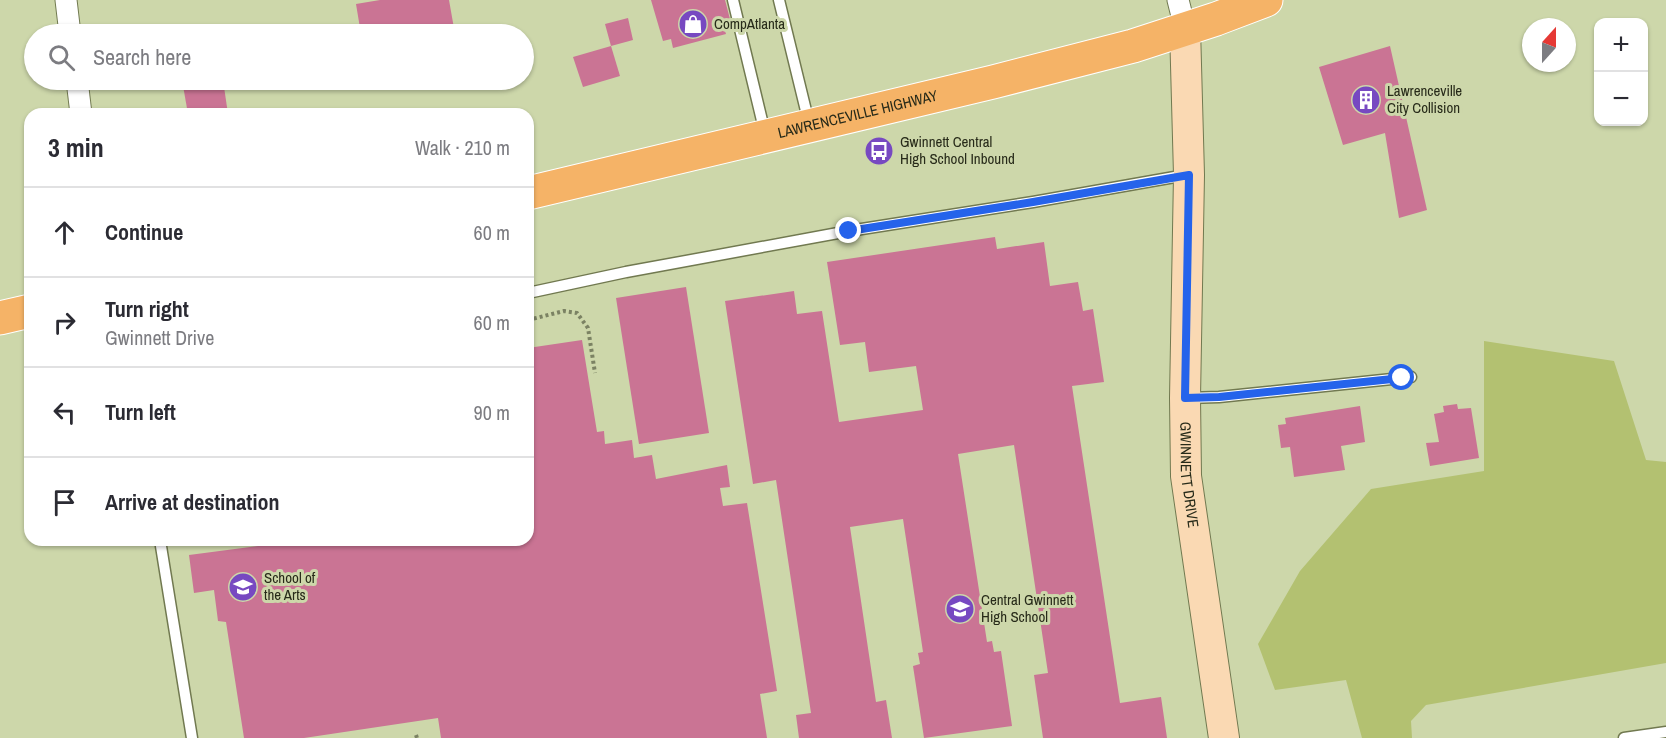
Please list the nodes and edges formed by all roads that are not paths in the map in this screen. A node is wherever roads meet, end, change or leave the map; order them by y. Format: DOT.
graph roads {
  1 [pos="66,0"];
  2 [pos="733,0"];
  3 [pos="779,0"];
  4 [pos="1266,0"];
  5 [pos="1181,14"];
  6 [pos="69,24"];
  7 [pos="78,90"];
  8 [pos="80,108"];
  9 [pos="810,126"];
  10 [pos="766,137"];
  11 [pos="1189,175"];
  12 [pos="534,192"];
  13 [pos="534,292"];
  14 [pos="24,312"];
  15 [pos="0,318"];
  16 [pos="1412,377"];
  17 [pos="1185,398"];
  18 [pos="161,546"];
  19 [pos="1666,732"];
  20 [pos="192,738"];
  21 [pos="1224,738"];
  22 [pos="1624,738"];
  1 -- 6 [label="street"];
  2 -- 10 [label="lane"];
  3 -- 9 [label="lane"];
  4 -- 5 [label="main road, LAWRENCEVILLE HIGHWAY"];
  5 -- 9 [label="main road, LAWRENCEVILLE HIGHWAY"];
  5 -- 11 [label="street, GWINNETT DRIVE"];
  7 -- 8 [label="street"];
  9 -- 10 [label="main road, LAWRENCEVILLE HIGHWAY"];
  10 -- 12 [label="main road, LAWRENCEVILLE HIGHWAY"];
  11 -- 13 [label="lane"];
  11 -- 17 [label="street, GWINNETT DRIVE"];
  14 -- 15 [label="main road"];
  16 -- 17 [label="lane"];
  17 -- 21 [label="street, GWINNETT DRIVE"];
  18 -- 20 [label="lane"];
  19 -- 22 [label="lane"];
}
